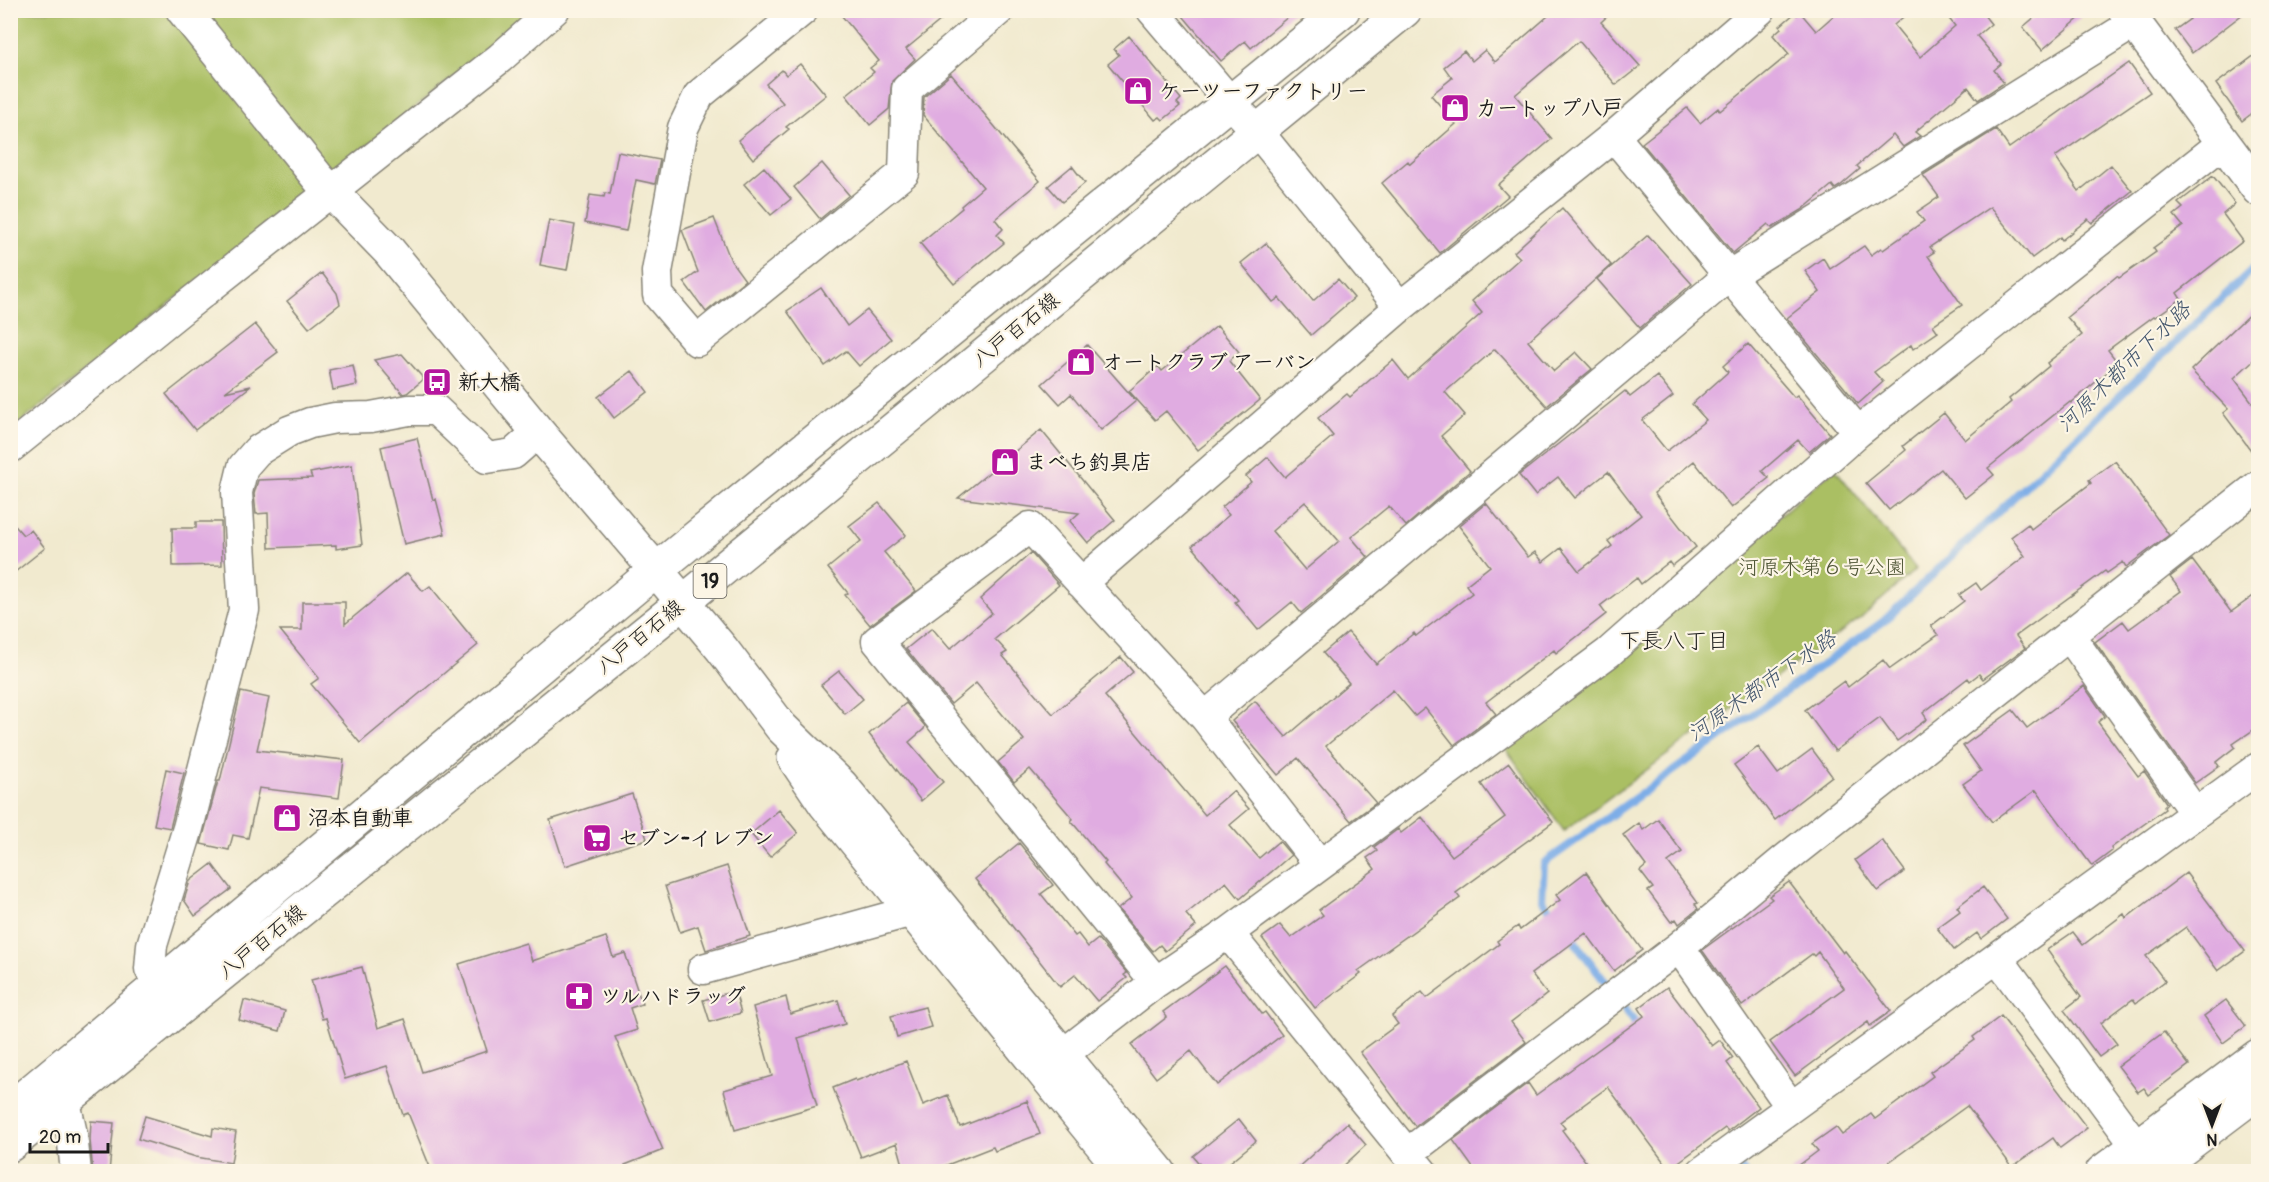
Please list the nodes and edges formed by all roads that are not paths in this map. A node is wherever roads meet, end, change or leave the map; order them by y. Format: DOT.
graph roads {
  1 [pos="183,10"];
  2 [pos="554,10"];
  3 [pos="803,10"];
  4 [pos="999,10"];
  5 [pos="1152,10"];
  6 [pos="1343,10"];
  7 [pos="1405,10"];
  8 [pos="1760,10"];
  9 [pos="2130,17"];
  10 [pos="1230,102"];
  11 [pos="1258,132"];
  12 [pos="1614,135"];
  13 [pos="2224,142"];
  14 [pos="325,185"];
  15 [pos="2259,189"];
  16 [pos="1730,275"];
  17 [pos="1400,307"];
  18 [pos="538,432"];
  19 [pos="1858,432"];
  20 [pos="10,448"];
  21 [pos="2259,486"];
  22 [pos="656,570"];
  23 [pos="1081,583"];
  24 [pos="683,602"];
  25 [pos="2069,635"];
  26 [pos="722,649"];
  27 [pos="1205,717"];
  28 [pos="2259,768"];
  29 [pos="2194,813"];
  30 [pos="1320,865"];
  31 [pos="912,911"];
  32 [pos="1228,933"];
  33 [pos="1679,947"];
  34 [pos="1998,959"];
  35 [pos="703,969"];
  36 [pos="1156,982"];
  37 [pos="160,985"];
  38 [pos="2259,1056"];
  39 [pos="1052,1062"];
  40 [pos="2259,1092"];
  41 [pos="64,1102"];
  42 [pos="1791,1107"];
  43 [pos="10,1109"];
  44 [pos="10,1145"];
  45 [pos="1415,1162"];
  46 [pos="2158,1164"];
  47 [pos="1139,1168"];
  48 [pos="76,1172"];
  49 [pos="1702,1172"];
  50 [pos="2102,1172"];
  1 -- 14 [label="main road"];
  2 -- 14 [label="street"];
  3 -- 4 [label="street"];
  5 -- 10 [label="street"];
  6 -- 10 [label="main road, 八戸百石線 / 19"];
  7 -- 11 [label="main road, 八戸百石線 / 19"];
  8 -- 12 [label="street"];
  9 -- 13 [label="main road"];
  9 -- 16 [label="street"];
  10 -- 11 [label="street"];
  10 -- 22 [label="main road, 八戸百石線 / 19"];
  11 -- 17 [label="street"];
  11 -- 24 [label="main road, 八戸百石線 / 19"];
  12 -- 16 [label="street"];
  12 -- 17 [label="street"];
  13 -- 15 [label="main road"];
  13 -- 19 [label="street"];
  14 -- 18 [label="main road"];
  14 -- 20 [label="street"];
  16 -- 19 [label="street"];
  16 -- 27 [label="street"];
  17 -- 23 [label="street"];
  18 -- 22 [label="main road"];
  18 -- 37 [label="street"];
  19 -- 30 [label="street"];
  21 -- 25 [label="street"];
  22 -- 24 [label="main road"];
  22 -- 37 [label="main road, 八戸百石線 / 19"];
  23 -- 27 [label="street"];
  23 -- 36 [label="street"];
  24 -- 26 [label="main road"];
  24 -- 41 [label="main road, 八戸百石線 / 19"];
  25 -- 29 [label="street"];
  25 -- 33 [label="street"];
  26 -- 31 [label="main road"];
  26 -- 39 [label="main road"];
  27 -- 30 [label="street"];
  28 -- 29 [label="street"];
  29 -- 34 [label="street"];
  30 -- 32 [label="street"];
  31 -- 35 [label="street"];
  31 -- 39 [label="main road"];
  32 -- 36 [label="street"];
  32 -- 45 [label="street"];
  33 -- 42 [label="street"];
  33 -- 45 [label="street"];
  34 -- 42 [label="street"];
  34 -- 46 [label="street"];
  36 -- 39 [label="street"];
  37 -- 43 [label="main road, 八戸百石線 / 19"];
  38 -- 46 [label="main road"];
  39 -- 47 [label="main road"];
  40 -- 46 [label="main road"];
  41 -- 44 [label="main road, 八戸百石線 / 19"];
  41 -- 48 [label="street"];
  42 -- 49 [label="street"];
  46 -- 50 [label="main road"];
}
